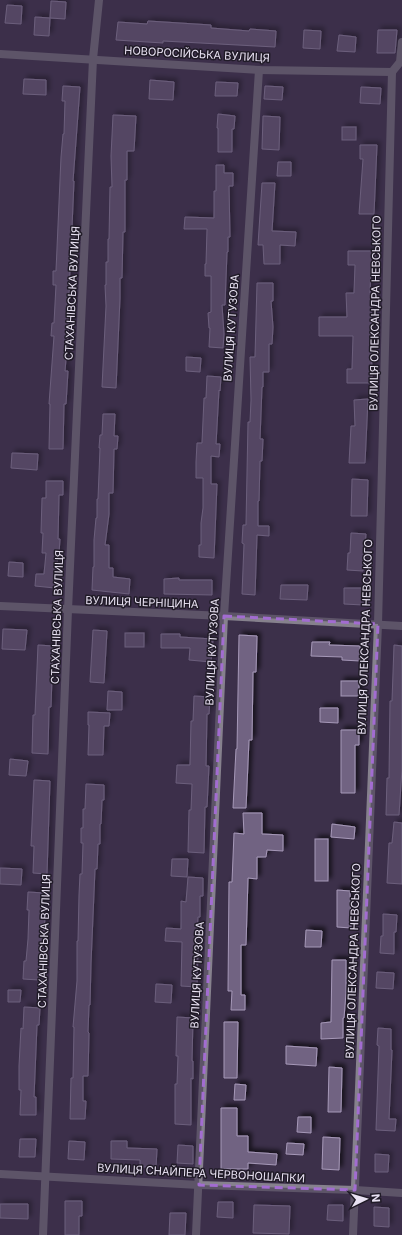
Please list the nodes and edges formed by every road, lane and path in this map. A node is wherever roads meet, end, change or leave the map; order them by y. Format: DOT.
graph roads {
  1 [pos="99,0"];
  2 [pos="402,42"];
  3 [pos="0,54"];
  4 [pos="93,59"];
  5 [pos="401,62"];
  6 [pos="259,70"];
  7 [pos="392,72"];
  8 [pos="0,606"];
  9 [pos="68,610"];
  10 [pos="224,616"];
  11 [pos="378,624"];
  12 [pos="402,626"];
  13 [pos="0,1174"];
  14 [pos="46,1176"];
  15 [pos="199,1185"];
  16 [pos="355,1190"];
  17 [pos="402,1193"];
  18 [pos="43,1235"];
  19 [pos="196,1235"];
  20 [pos="353,1235"];
  1 -- 4 [label="street, СТАХАНІВСЬКА ВУЛИЦЯ"];
  2 -- 5 [label="street"];
  3 -- 4 [label="street, НОВОРОСІЙСЬКА ВУЛИЦЯ"];
  4 -- 6 [label="street, НОВОРОСІЙСЬКА ВУЛИЦЯ"];
  4 -- 9 [label="street, СТАХАНІВСЬКА ВУЛИЦЯ"];
  5 -- 7 [label="street"];
  6 -- 7 [label="street, НОВОРОСІЙСЬКА ВУЛИЦЯ"];
  6 -- 10 [label="street, ВУЛИЦЯ КУТУЗОВА"];
  7 -- 11 [label="street, ВУЛИЦЯ ОЛЕКСАНДРА НЕВСЬКОГО"];
  8 -- 9 [label="street, ВУЛИЦЯ ЧЕРНІЦИНА"];
  9 -- 10 [label="street, ВУЛИЦЯ ЧЕРНІЦИНА"];
  9 -- 14 [label="street, СТАХАНІВСЬКА ВУЛИЦЯ"];
  10 -- 11 [label="street, ВУЛИЦЯ ЧЕРНІЦИНА"];
  10 -- 15 [label="street, ВУЛИЦЯ КУТУЗОВА"];
  11 -- 12 [label="street, ВУЛИЦЯ ЧЕРНІЦИНА"];
  11 -- 16 [label="street, ВУЛИЦЯ ОЛЕКСАНДРА НЕВСЬКОГО"];
  13 -- 14 [label="street, ВУЛИЦЯ СНАЙПЕРА ЧЕРВОНОШАПКИ"];
  14 -- 15 [label="street, ВУЛИЦЯ СНАЙПЕРА ЧЕРВОНОШАПКИ"];
  14 -- 18 [label="street, СТАХАНІВСЬКА ВУЛИЦЯ"];
  15 -- 16 [label="street, ВУЛИЦЯ СНАЙПЕРА ЧЕРВОНОШАПКИ"];
  15 -- 19 [label="street, ВУЛИЦЯ КУТУЗОВА"];
  16 -- 17 [label="street, ВУЛИЦЯ СНАЙПЕРА ЧЕРВОНОШАПКИ"];
  16 -- 20 [label="street, ВУЛИЦЯ ОЛЕКСАНДРА НЕВСЬКОГО"];
}
